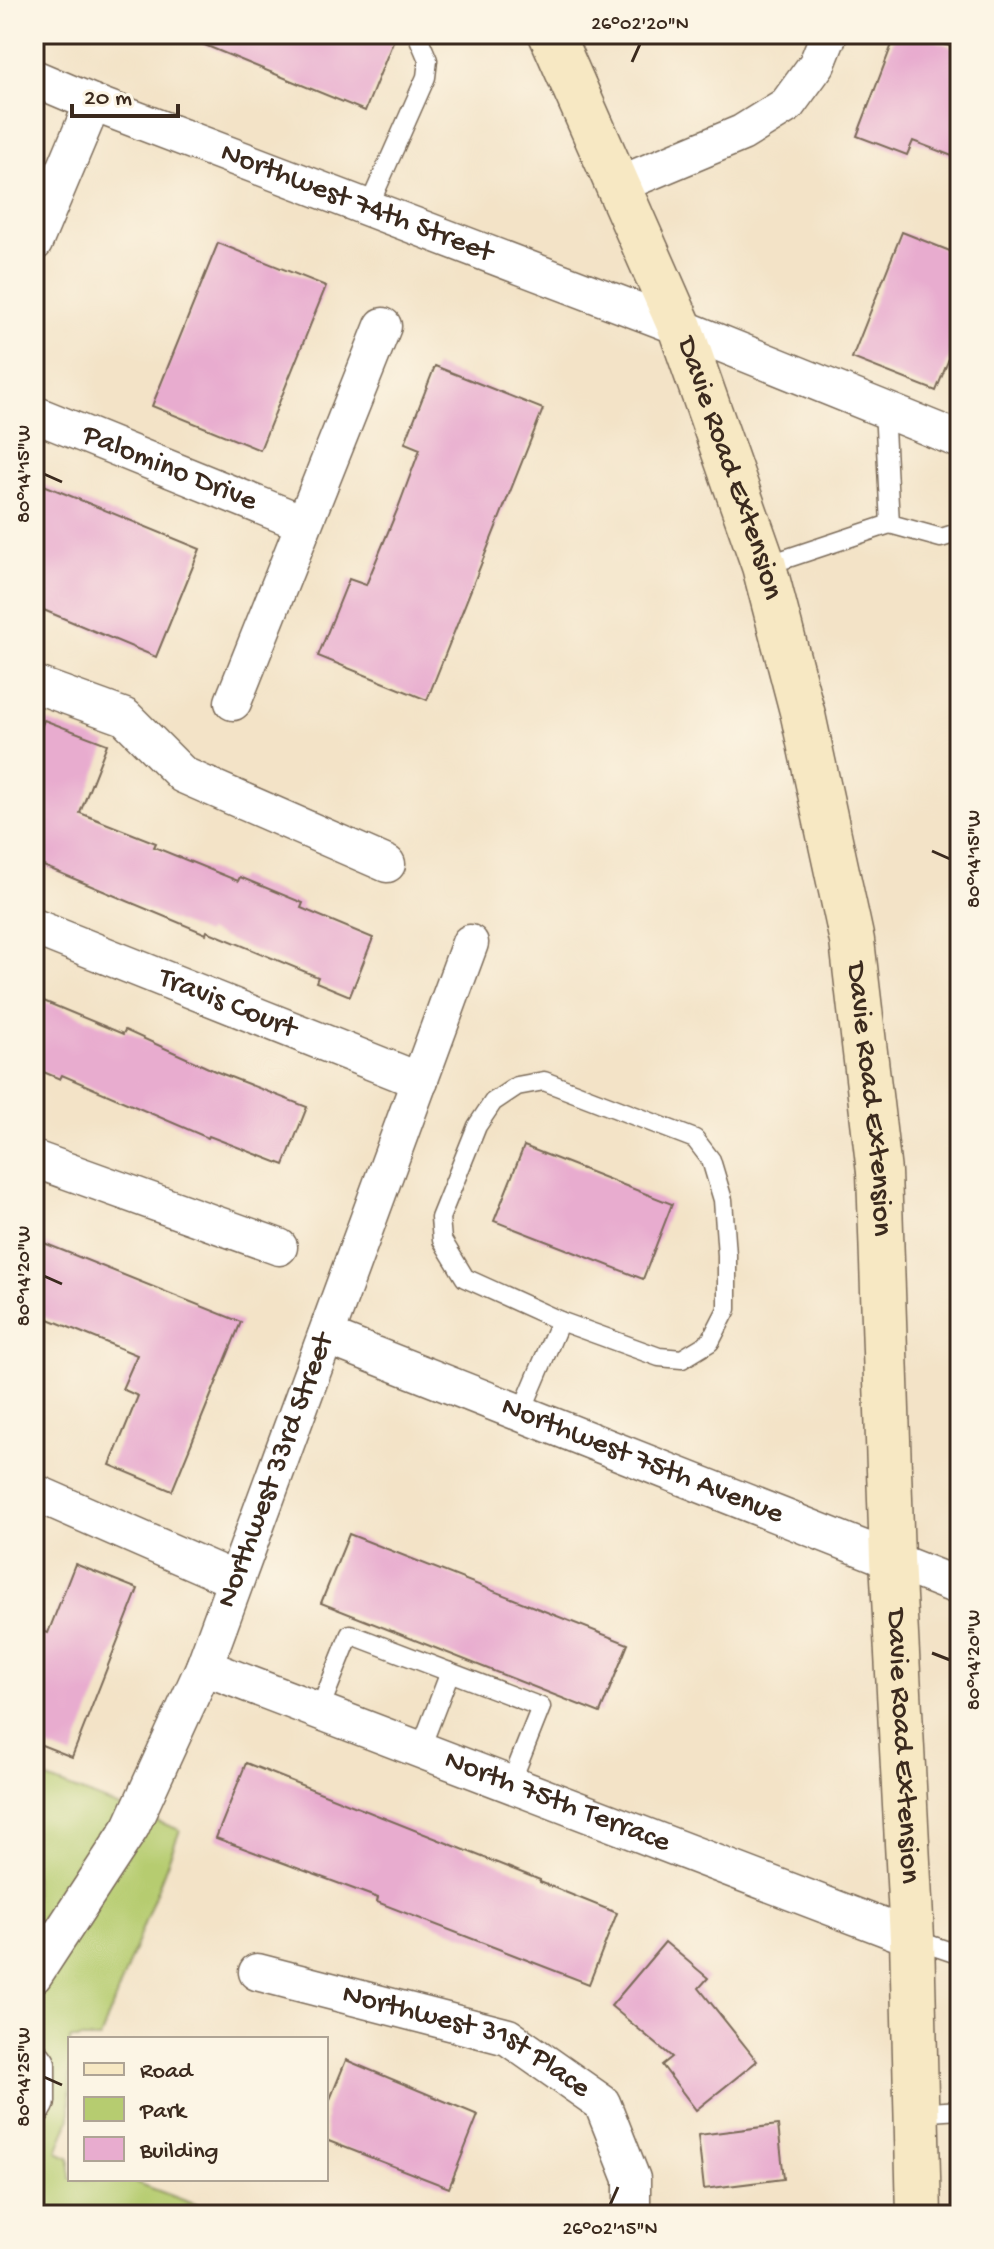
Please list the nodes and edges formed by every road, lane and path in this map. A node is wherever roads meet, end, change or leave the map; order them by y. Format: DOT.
graph roads {
  1 [pos="417,34"];
  2 [pos="551,34"];
  3 [pos="829,34"];
  4 [pos="34,78"];
  5 [pos="93,103"];
  6 [pos="618,185"];
  7 [pos="368,208"];
  8 [pos="34,243"];
  9 [pos="383,326"];
  10 [pos="680,327"];
  11 [pos="884,409"];
  12 [pos="34,414"];
  13 [pos="960,440"];
  14 [pos="303,523"];
  15 [pos="890,524"];
  16 [pos="960,532"];
  17 [pos="764,566"];
  18 [pos="34,684"];
  19 [pos="233,702"];
  20 [pos="387,864"];
  21 [pos="34,927"];
  22 [pos="470,943"];
  23 [pos="420,1081"];
  24 [pos="34,1159"];
  25 [pos="279,1247"];
  26 [pos="560,1321"];
  27 [pos="326,1336"];
  28 [pos="521,1413"];
  29 [pos="34,1492"];
  30 [pos="892,1559"];
  31 [pos="235,1580"];
  32 [pos="960,1587"];
  33 [pos="204,1667"];
  34 [pos="450,1672"];
  35 [pos="319,1711"];
  36 [pos="420,1750"];
  37 [pos="510,1785"];
  38 [pos="912,1938"];
  39 [pos="960,1955"];
  40 [pos="257,1972"];
  41 [pos="34,1975"];
  42 [pos="34,2060"];
  43 [pos="34,2107"];
  44 [pos="960,2110"];
  45 [pos="915,2113"];
  46 [pos="632,2215"];
  47 [pos="919,2215"];
  1 -- 7 [label="lane"];
  2 -- 6 [label="main road, Davie Road Extension"];
  3 -- 6 [label="street"];
  4 -- 5 [label="street, Northwest 74th Street"];
  5 -- 7 [label="street, Northwest 74th Street"];
  5 -- 8 [label="street"];
  6 -- 10 [label="main road, Davie Road Extension"];
  7 -- 10 [label="street, Northwest 74th Street"];
  9 -- 14 [label="street"];
  10 -- 11 [label="street, Northwest 74th Street"];
  10 -- 17 [label="main road, Davie Road Extension"];
  11 -- 13 [label="street, Northwest 74th Street"];
  11 -- 15 [label="lane"];
  12 -- 14 [label="street, Palomino Drive"];
  14 -- 19 [label="street"];
  15 -- 16 [label="lane"];
  15 -- 17 [label="lane"];
  17 -- 30 [label="main road, Davie Road Extension"];
  18 -- 20 [label="street"];
  21 -- 23 [label="street, Travis Court"];
  22 -- 23 [label="street, Northwest 33rd Street"];
  23 -- 27 [label="street, Northwest 33rd Street"];
  24 -- 25 [label="street"];
  26 -- 26 [label="lane"];
  26 -- 28 [label="lane"];
  27 -- 28 [label="street, Northwest 75th Avenue"];
  27 -- 31 [label="street, Northwest 33rd Street"];
  28 -- 30 [label="street, Northwest 75th Avenue"];
  29 -- 31 [label="street"];
  30 -- 32 [label="street, Northwest 75th Avenue"];
  30 -- 38 [label="main road, Davie Road Extension"];
  31 -- 33 [label="street, Northwest 33rd Street"];
  33 -- 35 [label="street, North 75th Terrace"];
  33 -- 41 [label="street, Northwest 33rd Street"];
  34 -- 35 [label="lane"];
  34 -- 36 [label="lane"];
  34 -- 37 [label="lane"];
  35 -- 36 [label="street, North 75th Terrace"];
  36 -- 37 [label="street, North 75th Terrace"];
  37 -- 38 [label="street, North 75th Terrace"];
  38 -- 39 [label="lane"];
  38 -- 45 [label="main road, Davie Road Extension"];
  40 -- 46 [label="street, Northwest 31st Place"];
  42 -- 43 [label="street"];
  44 -- 45 [label="lane"];
  45 -- 47 [label="main road, Davie Road Extension"];
}
